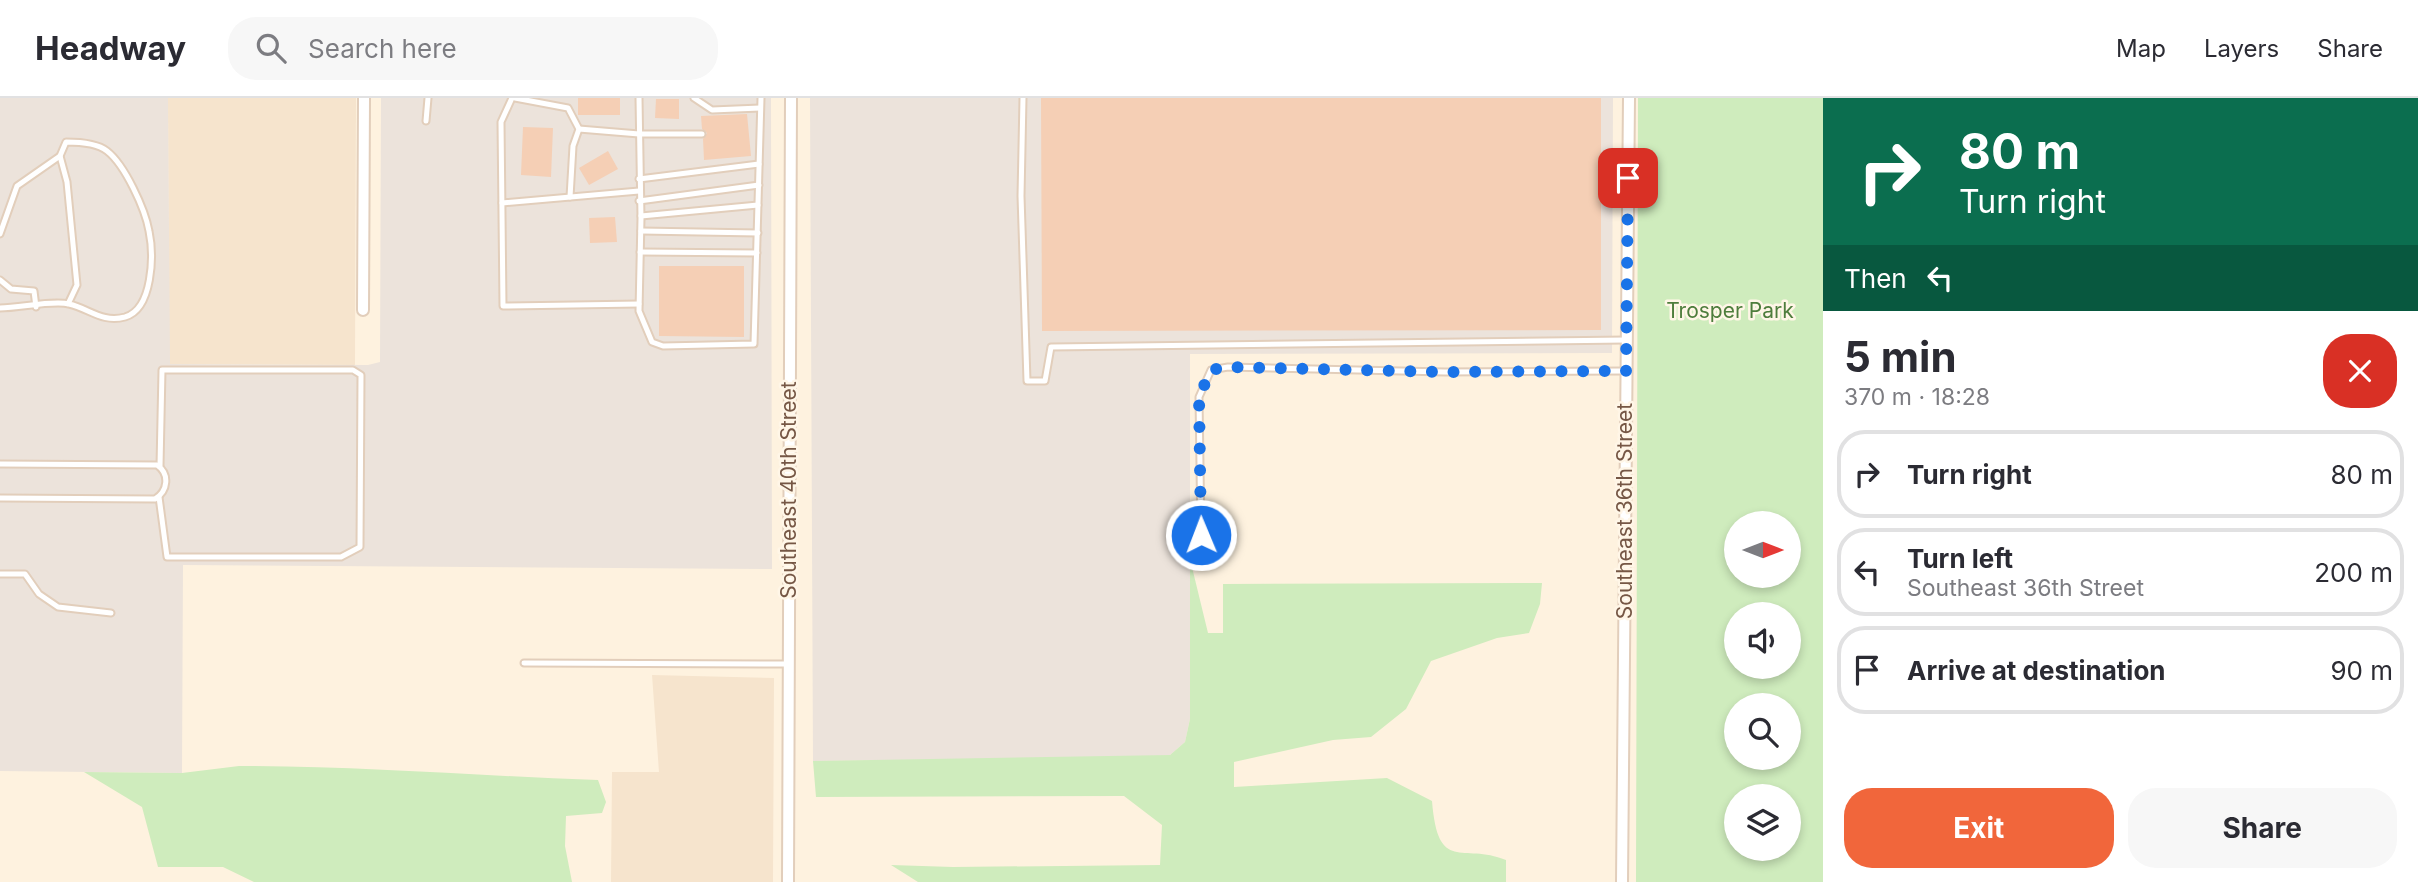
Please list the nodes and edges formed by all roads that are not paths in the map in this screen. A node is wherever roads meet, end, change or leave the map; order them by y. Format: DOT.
graph roads {
  1 [pos="364,98"];
  2 [pos="428,98"];
  3 [pos="514,98"];
  4 [pos="639,98"];
  5 [pos="694,98"];
  6 [pos="761,98"];
  7 [pos="791,98"];
  8 [pos="1023,98"];
  9 [pos="1629,98"];
  10 [pos="760,108"];
  11 [pos="426,121"];
  12 [pos="579,129"];
  13 [pos="639,134"];
  14 [pos="702,134"];
  15 [pos="60,156"];
  16 [pos="759,164"];
  17 [pos="639,179"];
  18 [pos="759,185"];
  19 [pos="639,191"];
  20 [pos="570,197"];
  21 [pos="639,201"];
  22 [pos="502,203"];
  23 [pos="758,205"];
  24 [pos="641,216"];
  25 [pos="641,231"];
  26 [pos="758,233"];
  27 [pos="0,234"];
  28 [pos="640,252"];
  29 [pos="757,253"];
  30 [pos="0,280"];
  31 [pos="68,303"];
  32 [pos="639,304"];
  33 [pos="36,307"];
  34 [pos="0,308"];
  35 [pos="363,310"];
  36 [pos="1626,340"];
  37 [pos="1626,371"];
  38 [pos="0,464"];
  39 [pos="160,466"];
  40 [pos="159,497"];
  41 [pos="0,498"];
  42 [pos="1214,547"];
  43 [pos="0,574"];
  44 [pos="111,613"];
  45 [pos="524,663"];
  46 [pos="789,664"];
  47 [pos="788,882"];
  48 [pos="1622,882"];
  1 -- 35 [label="street"];
  2 -- 11 [label="lane"];
  3 -- 12 [label="lane"];
  3 -- 22 [label="lane"];
  4 -- 13 [label="lane"];
  5 -- 10 [label="lane"];
  6 -- 10 [label="lane"];
  7 -- 46 [label="street, Southeast 40th Street"];
  8 -- 36 [label="lane"];
  9 -- 36 [label="street, Southeast 36th Street"];
  10 -- 16 [label="lane"];
  12 -- 13 [label="lane"];
  12 -- 20 [label="lane"];
  13 -- 14 [label="lane"];
  13 -- 17 [label="lane"];
  15 -- 27 [label="lane"];
  15 -- 31 [label="lane"];
  15 -- 31 [label="lane"];
  16 -- 17 [label="lane"];
  16 -- 18 [label="lane"];
  17 -- 19 [label="lane"];
  18 -- 21 [label="lane"];
  18 -- 23 [label="lane"];
  19 -- 20 [label="lane"];
  19 -- 21 [label="lane"];
  20 -- 22 [label="lane"];
  21 -- 24 [label="lane"];
  22 -- 32 [label="lane"];
  23 -- 24 [label="lane"];
  23 -- 26 [label="lane"];
  24 -- 25 [label="lane"];
  25 -- 26 [label="lane"];
  25 -- 28 [label="lane"];
  26 -- 29 [label="lane"];
  28 -- 29 [label="lane"];
  28 -- 32 [label="lane"];
  29 -- 32 [label="lane"];
  30 -- 33 [label="lane"];
  31 -- 33 [label="lane"];
  33 -- 34 [label="lane"];
  36 -- 37 [label="street, Southeast 36th Street"];
  37 -- 42 [label="lane"];
  37 -- 48 [label="street, Southeast 36th Street"];
  38 -- 39 [label="lane"];
  39 -- 40 [label="lane"];
  39 -- 40 [label="lane"];
  40 -- 41 [label="lane"];
  43 -- 44 [label="lane"];
  45 -- 46 [label="lane"];
  46 -- 47 [label="street, Southeast 40th Street"];
}
